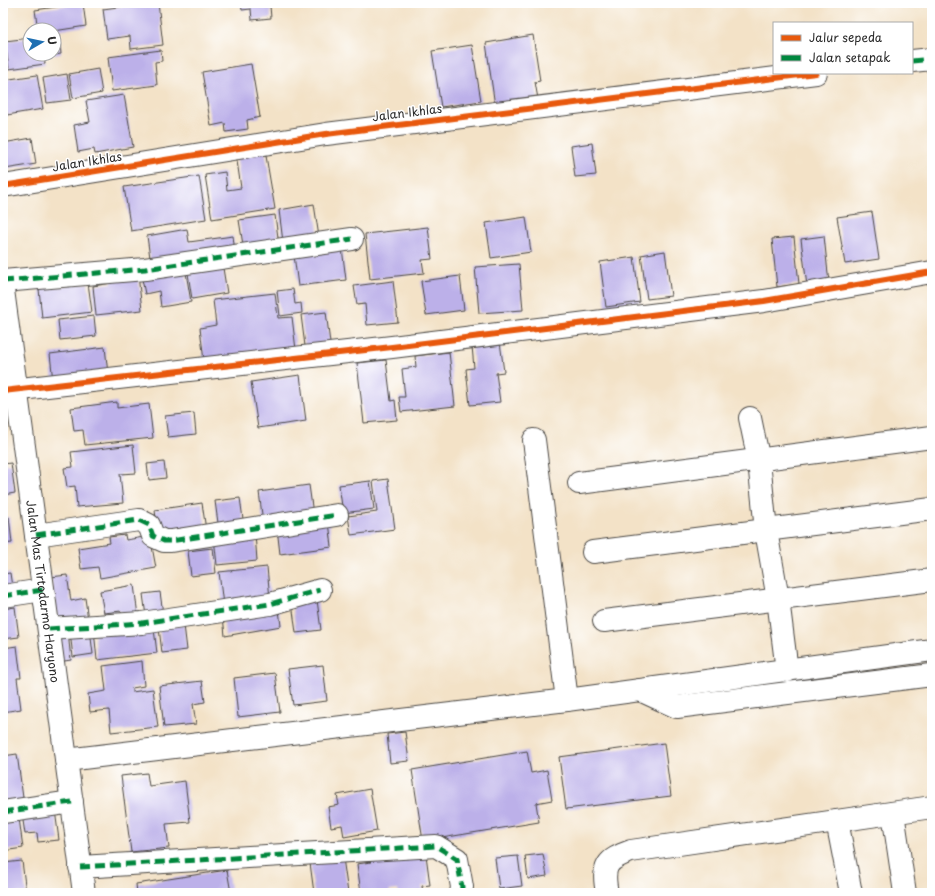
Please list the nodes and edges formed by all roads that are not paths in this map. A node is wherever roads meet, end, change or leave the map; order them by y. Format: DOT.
graph roads {
  1 [pos="932,59"];
  2 [pos="913,61"];
  3 [pos="808,74"];
  4 [pos="3,186"];
  5 [pos="352,239"];
  6 [pos="932,272"];
  7 [pos="3,281"];
  8 [pos="3,290"];
  9 [pos="10,390"];
  10 [pos="750,418"];
  11 [pos="932,437"];
  12 [pos="534,440"];
  13 [pos="759,461"];
  14 [pos="579,483"];
  15 [pos="932,509"];
  16 [pos="337,515"];
  17 [pos="766,531"];
  18 [pos="36,536"];
  19 [pos="593,552"];
  20 [pos="932,580"];
  21 [pos="43,590"];
  22 [pos="320,590"];
  23 [pos="3,596"];
  24 [pos="778,599"];
  25 [pos="604,621"];
  26 [pos="49,629"];
  27 [pos="932,650"];
  28 [pos="787,671"];
  29 [pos="932,675"];
  30 [pos="640,690"];
  31 [pos="567,700"];
  32 [pos="66,760"];
  33 [pos="72,802"];
  34 [pos="932,807"];
  35 [pos="3,812"];
  36 [pos="893,813"];
  37 [pos="837,821"];
  38 [pos="80,867"];
  39 [pos="84,893"];
  40 [pos="461,893"];
  41 [pos="607,893"];
  42 [pos="851,893"];
  43 [pos="905,893"];
  1 -- 2 [label="street"];
  3 -- 4 [label="street, Jalan Ikhlas"];
  5 -- 7 [label="street"];
  6 -- 9 [label="street"];
  8 -- 9 [label="street, Jalan Mas Tirtodarmo Haryono"];
  9 -- 18 [label="street, Jalan Mas Tirtodarmo Haryono"];
  10 -- 13 [label="street"];
  11 -- 13 [label="street"];
  12 -- 31 [label="street"];
  13 -- 14 [label="street"];
  13 -- 17 [label="street"];
  15 -- 17 [label="street"];
  16 -- 18 [label="street"];
  17 -- 19 [label="street"];
  17 -- 24 [label="street"];
  18 -- 21 [label="street, Jalan Mas Tirtodarmo Haryono"];
  20 -- 24 [label="street"];
  21 -- 23 [label="street"];
  21 -- 26 [label="street, Jalan Mas Tirtodarmo Haryono"];
  22 -- 26 [label="street"];
  24 -- 25 [label="street"];
  24 -- 28 [label="street"];
  26 -- 32 [label="street, Jalan Mas Tirtodarmo Haryono"];
  27 -- 28 [label="street"];
  28 -- 30 [label="street"];
  29 -- 30 [label="street"];
  30 -- 31 [label="street"];
  31 -- 32 [label="street"];
  32 -- 33 [label="street, Jalan Mas Tirtodarmo Haryono"];
  33 -- 35 [label="street"];
  33 -- 38 [label="street, Jalan Mas Tirtodarmo Haryono"];
  34 -- 36 [label="street"];
  36 -- 37 [label="street"];
  36 -- 43 [label="street"];
  37 -- 41 [label="street"];
  37 -- 42 [label="street"];
  38 -- 39 [label="street, Jalan Mas Tirtodarmo Haryono"];
  38 -- 40 [label="street"];
}
